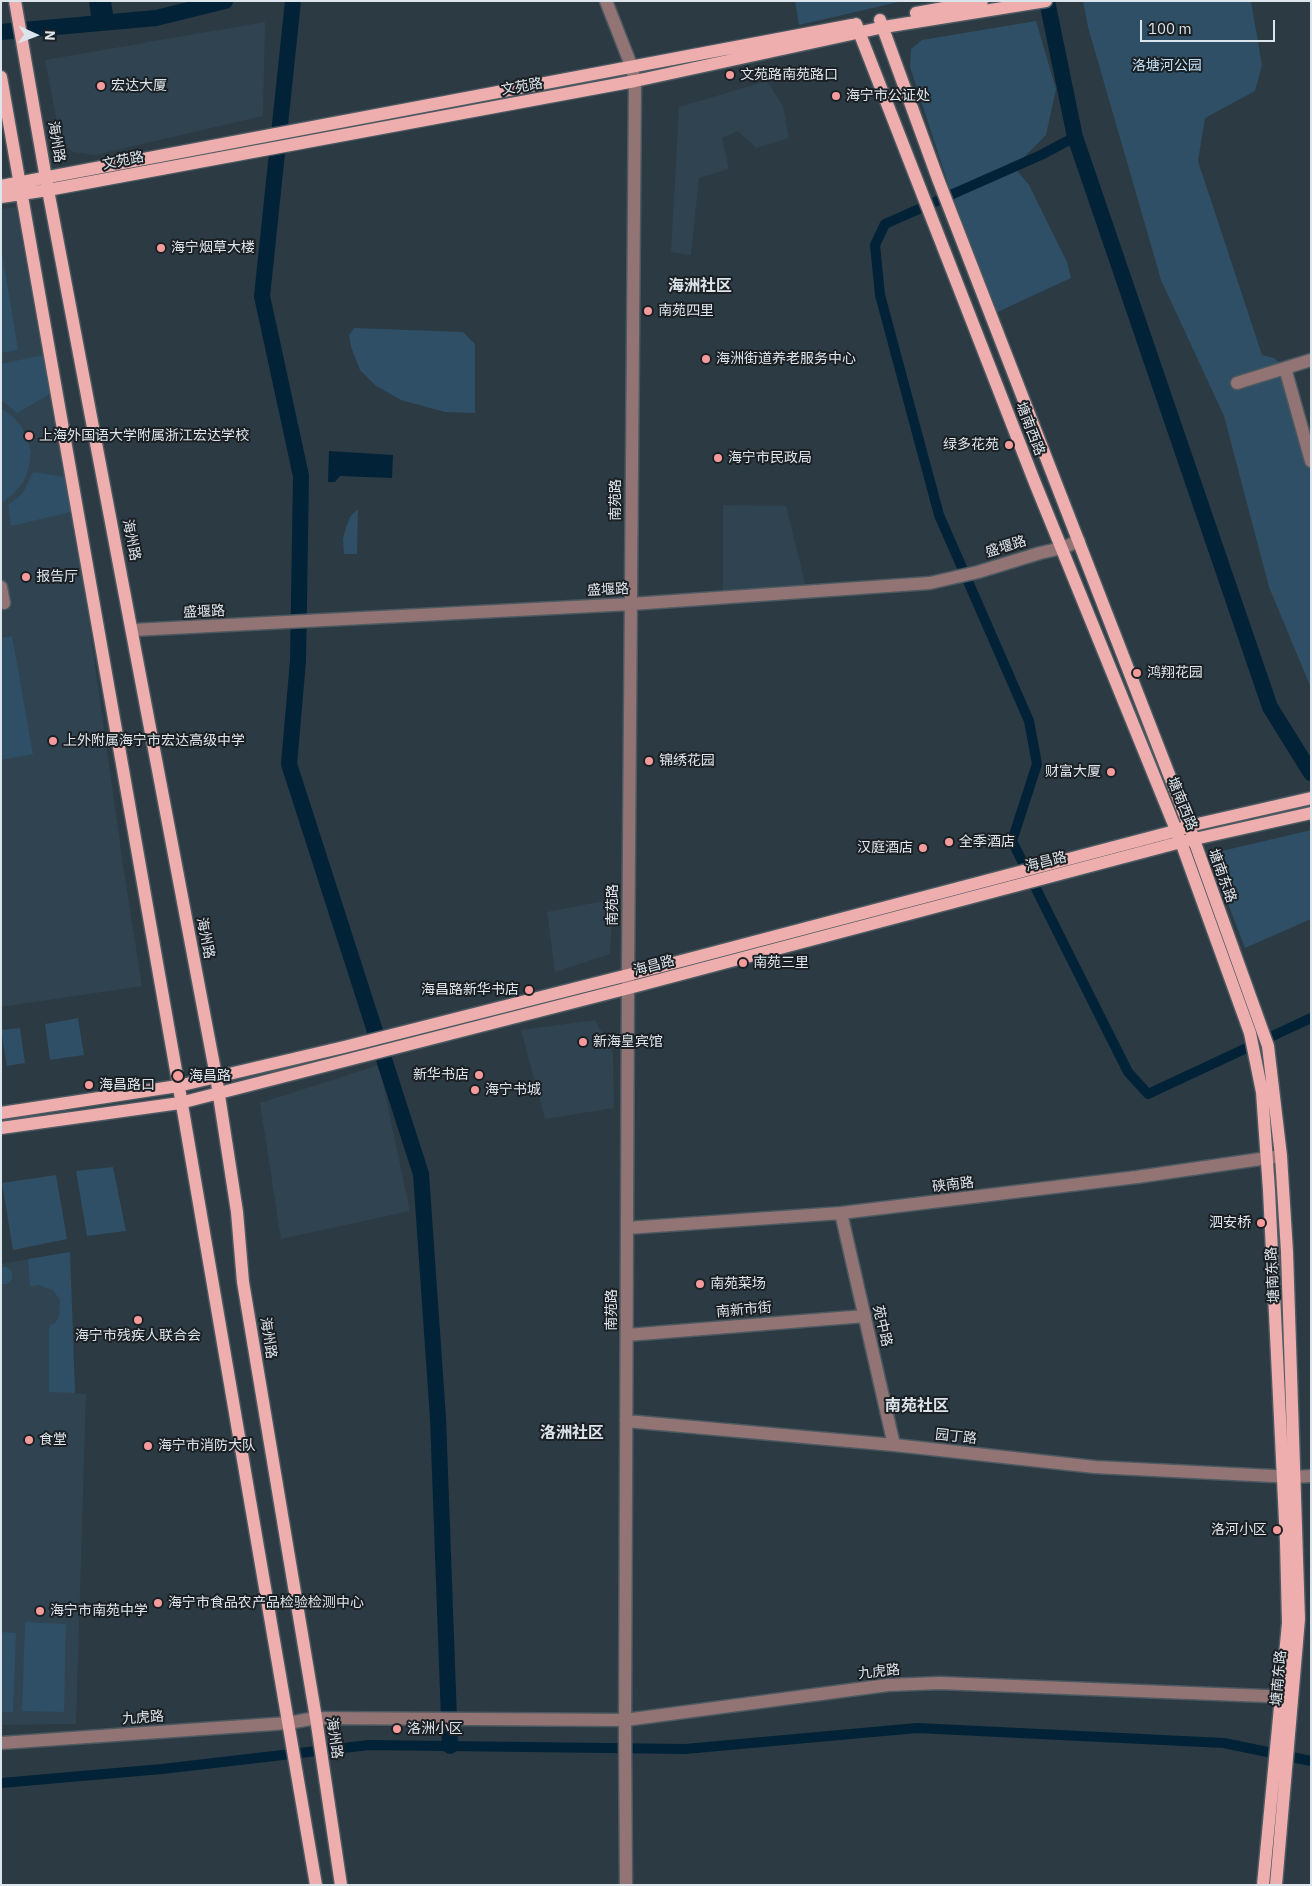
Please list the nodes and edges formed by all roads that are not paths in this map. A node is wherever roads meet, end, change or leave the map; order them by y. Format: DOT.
graph roads {
  1 [pos="606,1"];
  2 [pos="982,1"];
  3 [pos="1046,1"];
  4 [pos="16,5"];
  5 [pos="882,23"];
  6 [pos="857,28"];
  7 [pos="631,65"];
  8 [pos="1,78"];
  9 [pos="635,81"];
  10 [pos="47,177"];
  11 [pos="1,186"];
  12 [pos="21,189"];
  13 [pos="48,190"];
  14 [pos="1,197"];
  15 [pos="1311,360"];
  16 [pos="1284,368"];
  17 [pos="1237,383"];
  18 [pos="1311,461"];
  19 [pos="1079,541"];
  20 [pos="1062,548"];
  21 [pos="1,587"];
  22 [pos="4,602"];
  23 [pos="630,604"];
  24 [pos="133,630"];
  25 [pos="1311,798"];
  26 [pos="1311,813"];
  27 [pos="1189,826"];
  28 [pos="1183,838"];
  29 [pos="1009,881"];
  30 [pos="628,975"];
  31 [pos="628,988"];
  32 [pos="412,1036"];
  33 [pos="346,1053"];
  34 [pos="216,1076"];
  35 [pos="178,1086"];
  36 [pos="219,1093"];
  37 [pos="180,1103"];
  38 [pos="1,1113"];
  39 [pos="1,1128"];
  40 [pos="1281,1156"];
  41 [pos="1267,1158"];
  42 [pos="841,1213"];
  43 [pos="627,1228"];
  44 [pos="865,1316"];
  45 [pos="626,1334"];
  46 [pos="626,1421"];
  47 [pos="894,1445"];
  48 [pos="1311,1476"];
  49 [pos="1288,1477"];
  50 [pos="1286,1697"];
  51 [pos="316,1718"];
  52 [pos="625,1724"];
  53 [pos="289,1729"];
  54 [pos="1,1743"];
  55 [pos="1280,1775"];
  56 [pos="316,1885"];
  57 [pos="341,1885"];
  58 [pos="626,1885"];
  59 [pos="1264,1885"];
  60 [pos="1276,1885"];
  1 -- 7 [label="street, 南苑路"];
  2 -- 5 [label="main road, 文苑路"];
  3 -- 5 [label="main road, 文苑路"];
  4 -- 10 [label="main road, 海州路"];
  5 -- 6 [label="main road, 文苑路"];
  5 -- 19 [label="main road, 塘南西路"];
  6 -- 7 [label="main road, 文苑路"];
  6 -- 9 [label="main road, 文苑路"];
  6 -- 20 [label="main road, 塘南西路"];
  7 -- 9 [label="street, 南苑路"];
  7 -- 10 [label="main road, 文苑路"];
  8 -- 12 [label="main road"];
  9 -- 13 [label="main road, 文苑路"];
  9 -- 23 [label="street, 南苑路"];
  10 -- 12 [label="main road, 文苑路"];
  10 -- 13 [label="main road, 海州路"];
  11 -- 12 [label="main road, 文苑路"];
  12 -- 13 [label="main road, 文苑路"];
  12 -- 14 [label="main road, 文苑路"];
  12 -- 35 [label="main road"];
  13 -- 24 [label="main road, 海州路"];
  15 -- 16 [label="street"];
  16 -- 17 [label="street"];
  16 -- 18 [label="street"];
  19 -- 20 [label="street, 盛堰路"];
  19 -- 27 [label="main road, 塘南西路"];
  20 -- 23 [label="street, 盛堰路"];
  20 -- 28 [label="main road, 塘南西路"];
  21 -- 22 [label="street"];
  23 -- 24 [label="street, 盛堰路"];
  23 -- 30 [label="street, 南苑路"];
  24 -- 34 [label="main road, 海州路"];
  25 -- 27 [label="main road"];
  26 -- 28 [label="main road, 海昌路"];
  27 -- 28 [label="main road, 塘南东路"];
  28 -- 29 [label="main road, 海昌路"];
  28 -- 40 [label="main road, 塘南东路"];
  28 -- 41 [label="main road, 塘南东路"];
  29 -- 30 [label="main road, 海昌路"];
  29 -- 31 [label="main road, 海昌路"];
  30 -- 31 [label="street, 南苑路"];
  30 -- 32 [label="main road, 海昌路"];
  31 -- 32 [label="main road, 海昌路"];
  31 -- 43 [label="street, 南苑路"];
  32 -- 33 [label="main road, 海昌路"];
  33 -- 34 [label="main road, 海昌路"];
  33 -- 36 [label="main road, 海昌路"];
  34 -- 35 [label="main road, 海昌路"];
  34 -- 36 [label="main road, 海州路"];
  35 -- 37 [label="main road"];
  35 -- 38 [label="main road, 海昌路"];
  36 -- 37 [label="main road, 海昌路"];
  36 -- 51 [label="main road, 海州路"];
  37 -- 39 [label="main road, 海昌路"];
  37 -- 53 [label="main road"];
  40 -- 41 [label="street, 硖南路"];
  40 -- 49 [label="main road, 塘南东路"];
  41 -- 42 [label="street, 硖南路"];
  41 -- 49 [label="main road, 塘南东路"];
  42 -- 43 [label="street, 硖南路"];
  42 -- 44 [label="street, 苑中路"];
  43 -- 45 [label="street, 南苑路"];
  44 -- 45 [label="street, 南新市街"];
  44 -- 47 [label="street, 苑中路"];
  45 -- 46 [label="street, 南苑路"];
  46 -- 47 [label="street, 园丁路"];
  46 -- 52 [label="street, 南苑路"];
  47 -- 49 [label="street, 园丁路"];
  48 -- 49 [label="street, 园丁路"];
  49 -- 50 [label="main road, 塘南东路"];
  50 -- 52 [label="street, 九虎路"];
  50 -- 55 [label="main road, 塘南东路"];
  51 -- 52 [label="street, 九虎路"];
  51 -- 53 [label="street, 九虎路"];
  51 -- 57 [label="main road, 海州路"];
  52 -- 58 [label="street, 南苑路"];
  53 -- 54 [label="street, 九虎路"];
  53 -- 56 [label="main road"];
  55 -- 59 [label="main road"];
  55 -- 60 [label="main road"];
}
